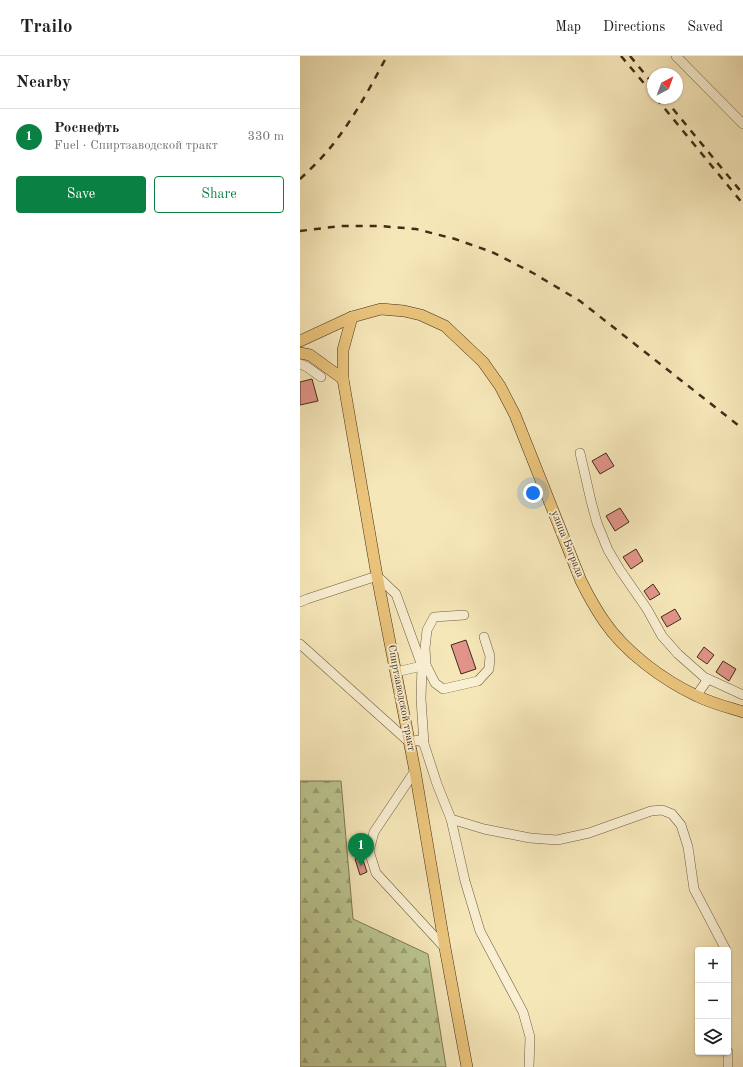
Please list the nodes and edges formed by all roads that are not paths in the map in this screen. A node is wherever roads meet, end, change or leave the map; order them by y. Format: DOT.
graph roads {
  1 [pos="676,56"];
  2 [pos="743,124"];
  3 [pos="352,317"];
  4 [pos="300,342"];
  5 [pos="300,353"];
  6 [pos="300,364"];
  7 [pos="321,377"];
  8 [pos="343,379"];
  9 [pos="580,453"];
  10 [pos="377,576"];
  11 [pos="300,602"];
  12 [pos="464,615"];
  13 [pos="484,637"];
  14 [pos="300,644"];
  15 [pos="424,665"];
  16 [pos="396,672"];
  17 [pos="708,679"];
  18 [pos="743,695"];
  19 [pos="696,696"];
  20 [pos="743,712"];
  21 [pos="409,742"];
  22 [pos="424,744"];
  23 [pos="415,771"];
  24 [pos="451,819"];
  25 [pos="724,947"];
  26 [pos="445,948"];
  27 [pos="728,1055"];
  28 [pos="467,1067"];
  29 [pos="529,1067"];
  30 [pos="728,1067"];
  1 -- 2 [label="street"];
  3 -- 4 [label="main road, улица Бограда"];
  3 -- 8 [label="main road, Спиртзаводской тракт"];
  3 -- 19 [label="main road, улица Бограда"];
  5 -- 8 [label="main road"];
  6 -- 7 [label="street"];
  8 -- 10 [label="main road, Спиртзаводской тракт"];
  9 -- 17 [label="street"];
  10 -- 11 [label="street"];
  10 -- 15 [label="street"];
  10 -- 16 [label="main road, Спиртзаводской тракт"];
  12 -- 15 [label="street"];
  13 -- 15 [label="street"];
  14 -- 21 [label="street"];
  15 -- 16 [label="street"];
  15 -- 22 [label="street"];
  16 -- 21 [label="main road, Спиртзаводской тракт"];
  17 -- 18 [label="street"];
  17 -- 19 [label="street"];
  19 -- 20 [label="main road, улица Бограда"];
  21 -- 22 [label="street"];
  21 -- 23 [label="main road, Спиртзаводской тракт"];
  22 -- 24 [label="street"];
  23 -- 26 [label="main road, Спиртзаводской тракт"];
  23 -- 26 [label="street"];
  24 -- 25 [label="street"];
  24 -- 29 [label="street"];
  26 -- 28 [label="main road, Спиртзаводской тракт"];
  27 -- 30 [label="street"];
}
